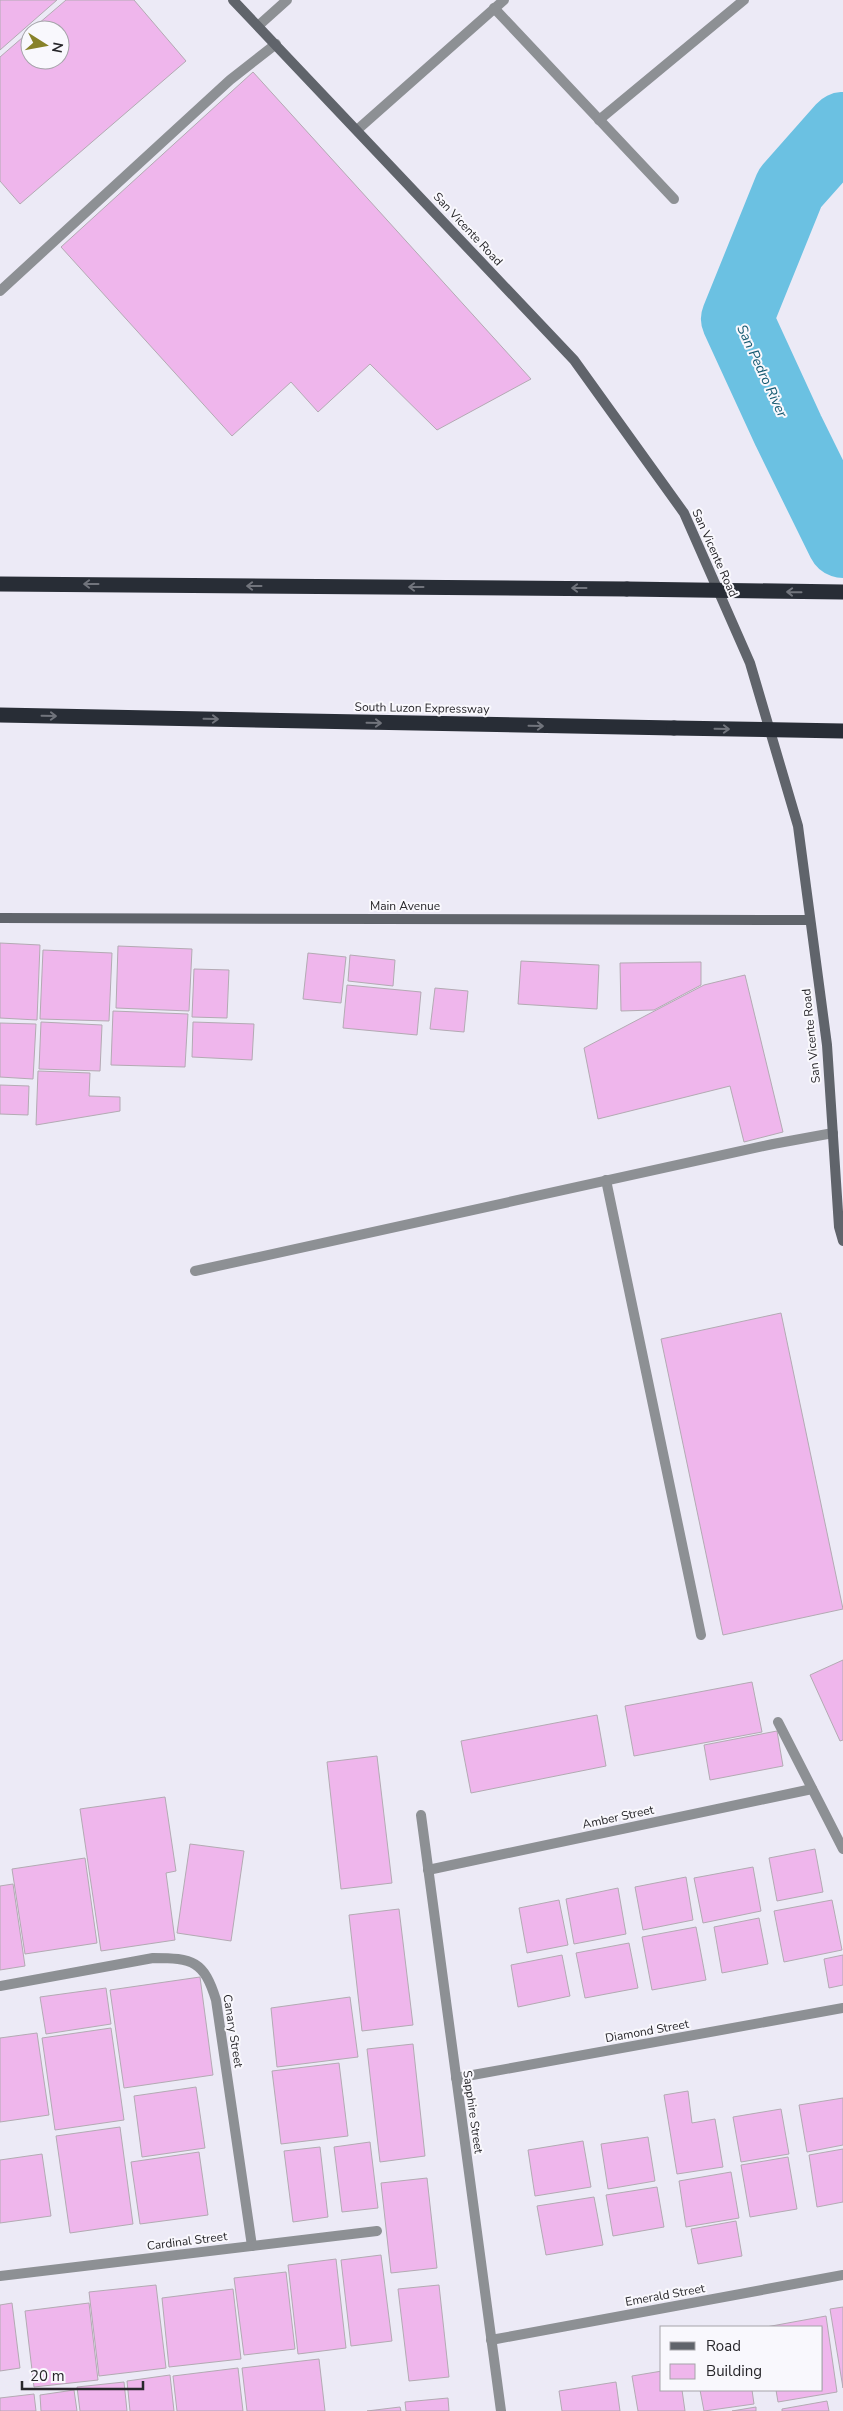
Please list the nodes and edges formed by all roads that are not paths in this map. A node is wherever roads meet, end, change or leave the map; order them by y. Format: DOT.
graph roads {
  1 [pos="233,0"];
  2 [pos="287,0"];
  3 [pos="504,0"];
  4 [pos="744,0"];
  5 [pos="494,8"];
  6 [pos="258,26"];
  7 [pos="276,44"];
  8 [pos="600,120"];
  9 [pos="357,130"];
  10 [pos="674,199"];
  11 [pos="0,291"];
  12 [pos="0,584"];
  13 [pos="843,592"];
  14 [pos="0,715"];
  15 [pos="843,732"];
  16 [pos="0,918"];
  17 [pos="809,920"];
  18 [pos="833,1134"];
  19 [pos="606,1180"];
  20 [pos="843,1241"];
  21 [pos="196,1271"];
  22 [pos="702,1635"];
  23 [pos="778,1722"];
  24 [pos="812,1789"];
  25 [pos="421,1815"];
  26 [pos="843,1849"];
  27 [pos="428,1870"];
  28 [pos="0,1986"];
  29 [pos="843,2008"];
  30 [pos="456,2078"];
  31 [pos="377,2231"];
  32 [pos="252,2246"];
  33 [pos="843,2275"];
  34 [pos="0,2276"];
  35 [pos="491,2340"];
  36 [pos="501,2411"];
  1 -- 6 [label="main road, San Vicente Road"];
  2 -- 6 [label="street"];
  3 -- 5 [label="street"];
  4 -- 8 [label="street"];
  5 -- 8 [label="street"];
  5 -- 9 [label="street"];
  6 -- 7 [label="main road, San Vicente Road"];
  7 -- 9 [label="main road, San Vicente Road"];
  7 -- 11 [label="street"];
  8 -- 10 [label="street"];
  9 -- 17 [label="main road, San Vicente Road"];
  13 -- 12 [label="highway, one-way, bridge"];
  14 -- 15 [label="highway, South Luzon Expressway, one-way, bridge"];
  16 -- 17 [label="main road, Main Avenue"];
  17 -- 18 [label="main road, San Vicente Road"];
  18 -- 19 [label="street"];
  18 -- 20 [label="main road, San Vicente Road"];
  19 -- 21 [label="street"];
  19 -- 22 [label="street"];
  23 -- 24 [label="street"];
  24 -- 26 [label="street"];
  24 -- 27 [label="street, Amber Street"];
  25 -- 27 [label="street, Sapphire Street"];
  27 -- 30 [label="street, Sapphire Street"];
  28 -- 32 [label="street, Canary Street"];
  29 -- 30 [label="street, Diamond Street"];
  30 -- 35 [label="street, Sapphire Street"];
  31 -- 32 [label="street, Cardinal Street"];
  32 -- 34 [label="street, Cardinal Street"];
  33 -- 35 [label="street, Emerald Street"];
  35 -- 36 [label="street, Sapphire Street"];
}
